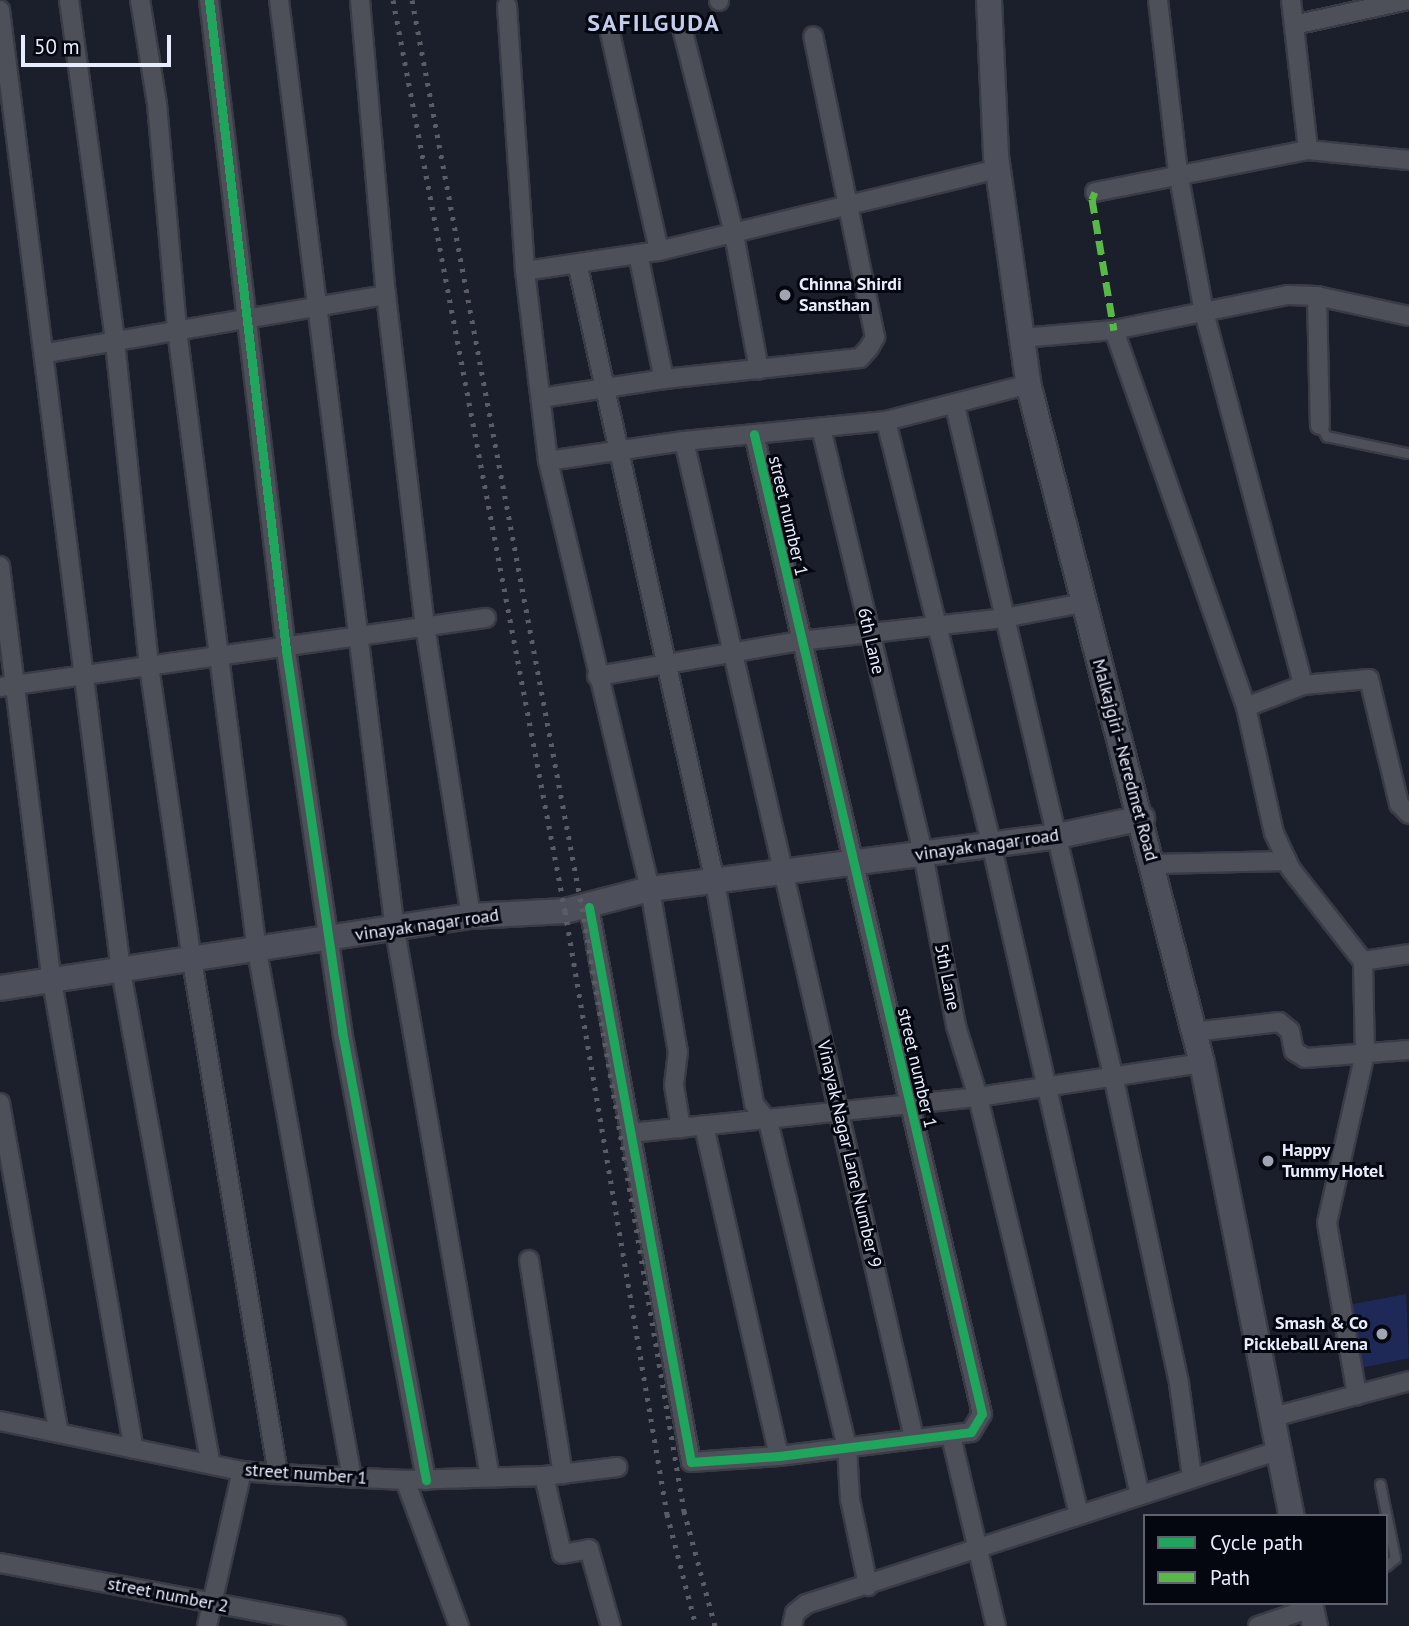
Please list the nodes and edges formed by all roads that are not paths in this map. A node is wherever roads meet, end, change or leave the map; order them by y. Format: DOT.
graph roads {
  1 [pos="69,0"];
  2 [pos="140,0"];
  3 [pos="209,0"];
  4 [pos="279,0"];
  5 [pos="360,0"];
  6 [pos="989,0"];
  7 [pos="1158,0"];
  8 [pos="1291,0"];
  9 [pos="1408,0"];
  10 [pos="1362,5"];
  11 [pos="507,6"];
  12 [pos="0,10"];
  13 [pos="681,24"];
  14 [pos="1294,25"];
  15 [pos="610,33"];
  16 [pos="813,36"];
  17 [pos="1308,150"];
  18 [pos="1409,160"];
  19 [pos="998,169"];
  20 [pos="1178,172"];
  21 [pos="1095,192"];
  22 [pos="849,203"];
  23 [pos="734,234"];
  24 [pos="659,251"];
  25 [pos="638,254"];
  26 [pos="578,267"];
  27 [pos="525,271"];
  28 [pos="386,295"];
  29 [pos="1317,296"];
  30 [pos="316,306"];
  31 [pos="1204,312"];
  32 [pos="1409,316"];
  33 [pos="247,317"];
  34 [pos="177,330"];
  35 [pos="1114,330"];
  36 [pos="1023,338"];
  37 [pos="115,342"];
  38 [pos="46,353"];
  39 [pos="759,370"];
  40 [pos="664,379"];
  41 [pos="1029,384"];
  42 [pos="607,389"];
  43 [pos="541,398"];
  44 [pos="955,406"];
  45 [pos="886,421"];
  46 [pos="1320,425"];
  47 [pos="821,428"];
  48 [pos="754,434"];
  49 [pos="684,441"];
  50 [pos="618,449"];
  51 [pos="1407,453"];
  52 [pos="548,461"];
  53 [pos="0,566"];
  54 [pos="1083,603"];
  55 [pos="486,618"];
  56 [pos="1004,618"];
  57 [pos="939,622"];
  58 [pos="425,626"];
  59 [pos="869,632"];
  60 [pos="355,637"];
  61 [pos="800,641"];
  62 [pos="286,650"];
  63 [pos="733,652"];
  64 [pos="219,655"];
  65 [pos="663,663"];
  66 [pos="149,666"];
  67 [pos="597,676"];
  68 [pos="81,677"];
  69 [pos="1303,685"];
  70 [pos="7,686"];
  71 [pos="1246,707"];
  72 [pos="1409,814"];
  73 [pos="1142,818"];
  74 [pos="1058,836"];
  75 [pos="991,843"];
  76 [pos="923,854"];
  77 [pos="1287,861"];
  78 [pos="852,862"];
  79 [pos="1153,864"];
  80 [pos="781,870"];
  81 [pos="715,882"];
  82 [pos="650,889"];
  83 [pos="589,907"];
  84 [pos="471,916"];
  85 [pos="395,930"];
  86 [pos="328,939"];
  87 [pos="257,951"];
  88 [pos="1409,954"];
  89 [pos="192,961"];
  90 [pos="1363,961"];
  91 [pos="121,971"];
  92 [pos="52,981"];
  93 [pos="0,988"];
  94 [pos="1194,1032"];
  95 [pos="1409,1050"];
  96 [pos="1364,1053"];
  97 [pos="1202,1063"];
  98 [pos="1114,1075"];
  99 [pos="1044,1084"];
  100 [pos="978,1097"];
  101 [pos="0,1103"];
  102 [pos="909,1104"];
  103 [pos="839,1112"];
  104 [pos="768,1121"];
  105 [pos="704,1126"];
  106 [pos="681,1128"];
  107 [pos="630,1133"];
  108 [pos="529,1260"];
  109 [pos="1409,1381"];
  110 [pos="1356,1395"];
  111 [pos="1273,1417"];
  112 [pos="0,1422"];
  113 [pos="59,1433"];
  114 [pos="951,1436"];
  115 [pos="914,1438"];
  116 [pos="847,1447"];
  117 [pos="134,1449"];
  118 [pos="1278,1451"];
  119 [pos="779,1456"];
  120 [pos="210,1462"];
  121 [pos="617,1467"];
  122 [pos="242,1471"];
  123 [pos="278,1474"];
  124 [pos="563,1474"];
  125 [pos="490,1476"];
  126 [pos="544,1476"];
  127 [pos="1192,1477"];
  128 [pos="352,1478"];
  129 [pos="405,1480"];
  130 [pos="426,1480"];
  131 [pos="1380,1484"];
  132 [pos="1140,1494"];
  133 [pos="1079,1514"];
  134 [pos="1292,1514"];
  135 [pos="1386,1514"];
  136 [pos="1388,1523"];
  137 [pos="977,1550"];
  138 [pos="0,1563"];
  139 [pos="1388,1564"];
  140 [pos="868,1586"];
  141 [pos="212,1603"];
  142 [pos="1312,1612"];
  143 [pos="207,1626"];
  144 [pos="336,1626"];
  145 [pos="459,1626"];
  146 [pos="611,1626"];
  147 [pos="792,1626"];
  148 [pos="996,1626"];
  149 [pos="1258,1626"];
  1 -- 37 [label="street"];
  2 -- 34 [label="street"];
  3 -- 33 [label="street"];
  4 -- 30 [label="street"];
  5 -- 28 [label="street"];
  6 -- 19 [label="main road, Malkajgiri - Neredmet Road"];
  7 -- 20 [label="street"];
  8 -- 14 [label="street"];
  9 -- 10 [label="street"];
  10 -- 14 [label="street"];
  11 -- 27 [label="street"];
  12 -- 38 [label="street"];
  13 -- 23 [label="street"];
  14 -- 17 [label="street"];
  15 -- 24 [label="street"];
  16 -- 22 [label="street"];
  17 -- 18 [label="street"];
  17 -- 20 [label="street"];
  19 -- 22 [label="street"];
  19 -- 36 [label="main road, Malkajgiri - Neredmet Road"];
  20 -- 21 [label="street"];
  20 -- 31 [label="street"];
  22 -- 23 [label="street"];
  22 -- 39 [label="street"];
  23 -- 24 [label="street"];
  23 -- 39 [label="street"];
  24 -- 25 [label="street"];
  25 -- 26 [label="street"];
  25 -- 40 [label="street"];
  26 -- 27 [label="street"];
  26 -- 42 [label="street"];
  27 -- 43 [label="street"];
  28 -- 30 [label="street"];
  28 -- 58 [label="street"];
  29 -- 31 [label="street"];
  29 -- 32 [label="street"];
  29 -- 46 [label="street"];
  30 -- 33 [label="street"];
  30 -- 60 [label="street"];
  31 -- 35 [label="street"];
  31 -- 69 [label="street"];
  33 -- 34 [label="street"];
  33 -- 62 [label="street"];
  34 -- 37 [label="street"];
  34 -- 64 [label="street"];
  35 -- 36 [label="street"];
  35 -- 71 [label="street"];
  36 -- 41 [label="main road, Malkajgiri - Neredmet Road"];
  37 -- 38 [label="street"];
  37 -- 66 [label="street"];
  38 -- 68 [label="street"];
  39 -- 40 [label="street"];
  40 -- 42 [label="street"];
  41 -- 44 [label="street"];
  41 -- 54 [label="main road, Malkajgiri - Neredmet Road"];
  42 -- 43 [label="street"];
  42 -- 50 [label="street"];
  43 -- 52 [label="street"];
  44 -- 45 [label="street"];
  44 -- 56 [label="street"];
  45 -- 47 [label="street"];
  45 -- 57 [label="street"];
  46 -- 51 [label="lane"];
  47 -- 48 [label="street"];
  47 -- 59 [label="street, 6th Lane"];
  48 -- 49 [label="street"];
  48 -- 61 [label="street, street number 1"];
  49 -- 50 [label="street"];
  49 -- 63 [label="street, Vinayak Nagar Lane Number 9"];
  50 -- 52 [label="street"];
  50 -- 65 [label="street"];
  52 -- 67 [label="street"];
  53 -- 70 [label="street"];
  54 -- 56 [label="street"];
  54 -- 73 [label="main road, Malkajgiri - Neredmet Road"];
  55 -- 58 [label="street"];
  56 -- 57 [label="street"];
  56 -- 74 [label="street"];
  57 -- 59 [label="street"];
  57 -- 75 [label="street"];
  58 -- 60 [label="street"];
  58 -- 84 [label="street"];
  59 -- 61 [label="street"];
  59 -- 76 [label="street, 6th Lane"];
  60 -- 62 [label="street"];
  60 -- 85 [label="street"];
  61 -- 63 [label="street"];
  61 -- 78 [label="street, street number 1"];
  62 -- 64 [label="street"];
  62 -- 86 [label="street"];
  63 -- 65 [label="street"];
  63 -- 80 [label="street, Vinayak Nagar Lane Number 9"];
  64 -- 66 [label="street"];
  64 -- 87 [label="street"];
  65 -- 67 [label="street"];
  65 -- 81 [label="street"];
  66 -- 68 [label="street"];
  66 -- 89 [label="street"];
  67 -- 82 [label="street"];
  68 -- 70 [label="street"];
  68 -- 91 [label="street"];
  69 -- 71 [label="street"];
  69 -- 72 [label="street"];
  70 -- 92 [label="street"];
  71 -- 77 [label="street"];
  73 -- 74 [label="main road, vinayak nagar road"];
  73 -- 79 [label="main road, Malkajgiri - Neredmet Road"];
  74 -- 75 [label="main road, vinayak nagar road"];
  74 -- 98 [label="street"];
  75 -- 76 [label="main road, vinayak nagar road"];
  75 -- 99 [label="street"];
  76 -- 78 [label="main road, vinayak nagar road"];
  76 -- 100 [label="street, 5th Lane"];
  77 -- 79 [label="street"];
  77 -- 90 [label="street"];
  78 -- 80 [label="main road, vinayak nagar road"];
  78 -- 102 [label="street, street number 1"];
  79 -- 94 [label="main road, Malkajgiri - Neredmet Road"];
  80 -- 81 [label="main road, vinayak nagar road"];
  80 -- 103 [label="street, Vinayak Nagar Lane Number 9"];
  81 -- 82 [label="main road, vinayak nagar road"];
  81 -- 104 [label="street"];
  82 -- 83 [label="main road, vinayak nagar road"];
  82 -- 106 [label="street"];
  83 -- 84 [label="main road, vinayak nagar road"];
  83 -- 107 [label="street"];
  84 -- 85 [label="main road, vinayak nagar road"];
  85 -- 86 [label="main road, vinayak nagar road"];
  85 -- 125 [label="street"];
  86 -- 87 [label="main road, vinayak nagar road"];
  86 -- 130 [label="street"];
  87 -- 89 [label="main road, vinayak nagar road"];
  87 -- 128 [label="street"];
  88 -- 90 [label="street"];
  89 -- 91 [label="main road, vinayak nagar road"];
  89 -- 123 [label="street"];
  90 -- 96 [label="street"];
  91 -- 92 [label="main road, vinayak nagar road"];
  91 -- 120 [label="street"];
  92 -- 93 [label="main road, vinayak nagar road"];
  92 -- 117 [label="street"];
  94 -- 96 [label="street"];
  94 -- 97 [label="main road, Malkajgiri - Neredmet Road"];
  95 -- 96 [label="street"];
  96 -- 110 [label="street"];
  97 -- 98 [label="street"];
  97 -- 111 [label="main road, Malkajgiri - Neredmet Road"];
  98 -- 99 [label="street"];
  98 -- 127 [label="street"];
  99 -- 100 [label="street"];
  99 -- 132 [label="street"];
  100 -- 102 [label="street"];
  100 -- 133 [label="street, 5th Lane"];
  101 -- 113 [label="street"];
  102 -- 103 [label="street"];
  102 -- 114 [label="street, street number 1"];
  103 -- 104 [label="street"];
  103 -- 115 [label="street, Vinayak Nagar Lane Number 9"];
  104 -- 105 [label="street"];
  104 -- 116 [label="street"];
  105 -- 106 [label="street"];
  105 -- 119 [label="street"];
  106 -- 107 [label="street"];
  107 -- 119 [label="street, street number 1"];
  108 -- 124 [label="street"];
  109 -- 110 [label="street"];
  110 -- 111 [label="street"];
  111 -- 118 [label="main road, Malkajgiri - Neredmet Road"];
  112 -- 113 [label="street, street number 1"];
  113 -- 117 [label="street, street number 1"];
  114 -- 115 [label="street, street number 1"];
  114 -- 137 [label="street"];
  115 -- 116 [label="street, street number 1"];
  116 -- 119 [label="street, street number 1"];
  116 -- 140 [label="street"];
  117 -- 120 [label="street, street number 1"];
  118 -- 127 [label="street"];
  118 -- 134 [label="main road, Malkajgiri - Neredmet Road"];
  120 -- 122 [label="street, street number 1"];
  121 -- 124 [label="street, street number 1"];
  122 -- 123 [label="street, street number 1"];
  122 -- 141 [label="street"];
  123 -- 128 [label="street, street number 1"];
  124 -- 126 [label="street, street number 1"];
  125 -- 126 [label="street, street number 1"];
  125 -- 130 [label="street, street number 1"];
  126 -- 146 [label="street"];
  127 -- 132 [label="street"];
  128 -- 129 [label="street, street number 1"];
  129 -- 130 [label="street, street number 1"];
  129 -- 145 [label="street"];
  131 -- 135 [label="lane"];
  132 -- 133 [label="street"];
  133 -- 137 [label="street"];
  136 -- 139 [label="lane"];
  137 -- 140 [label="street"];
  137 -- 148 [label="street"];
  138 -- 141 [label="street, street number 2"];
  140 -- 147 [label="street"];
  141 -- 143 [label="street"];
  141 -- 144 [label="street, street number 2"];
  142 -- 149 [label="street"];
}
